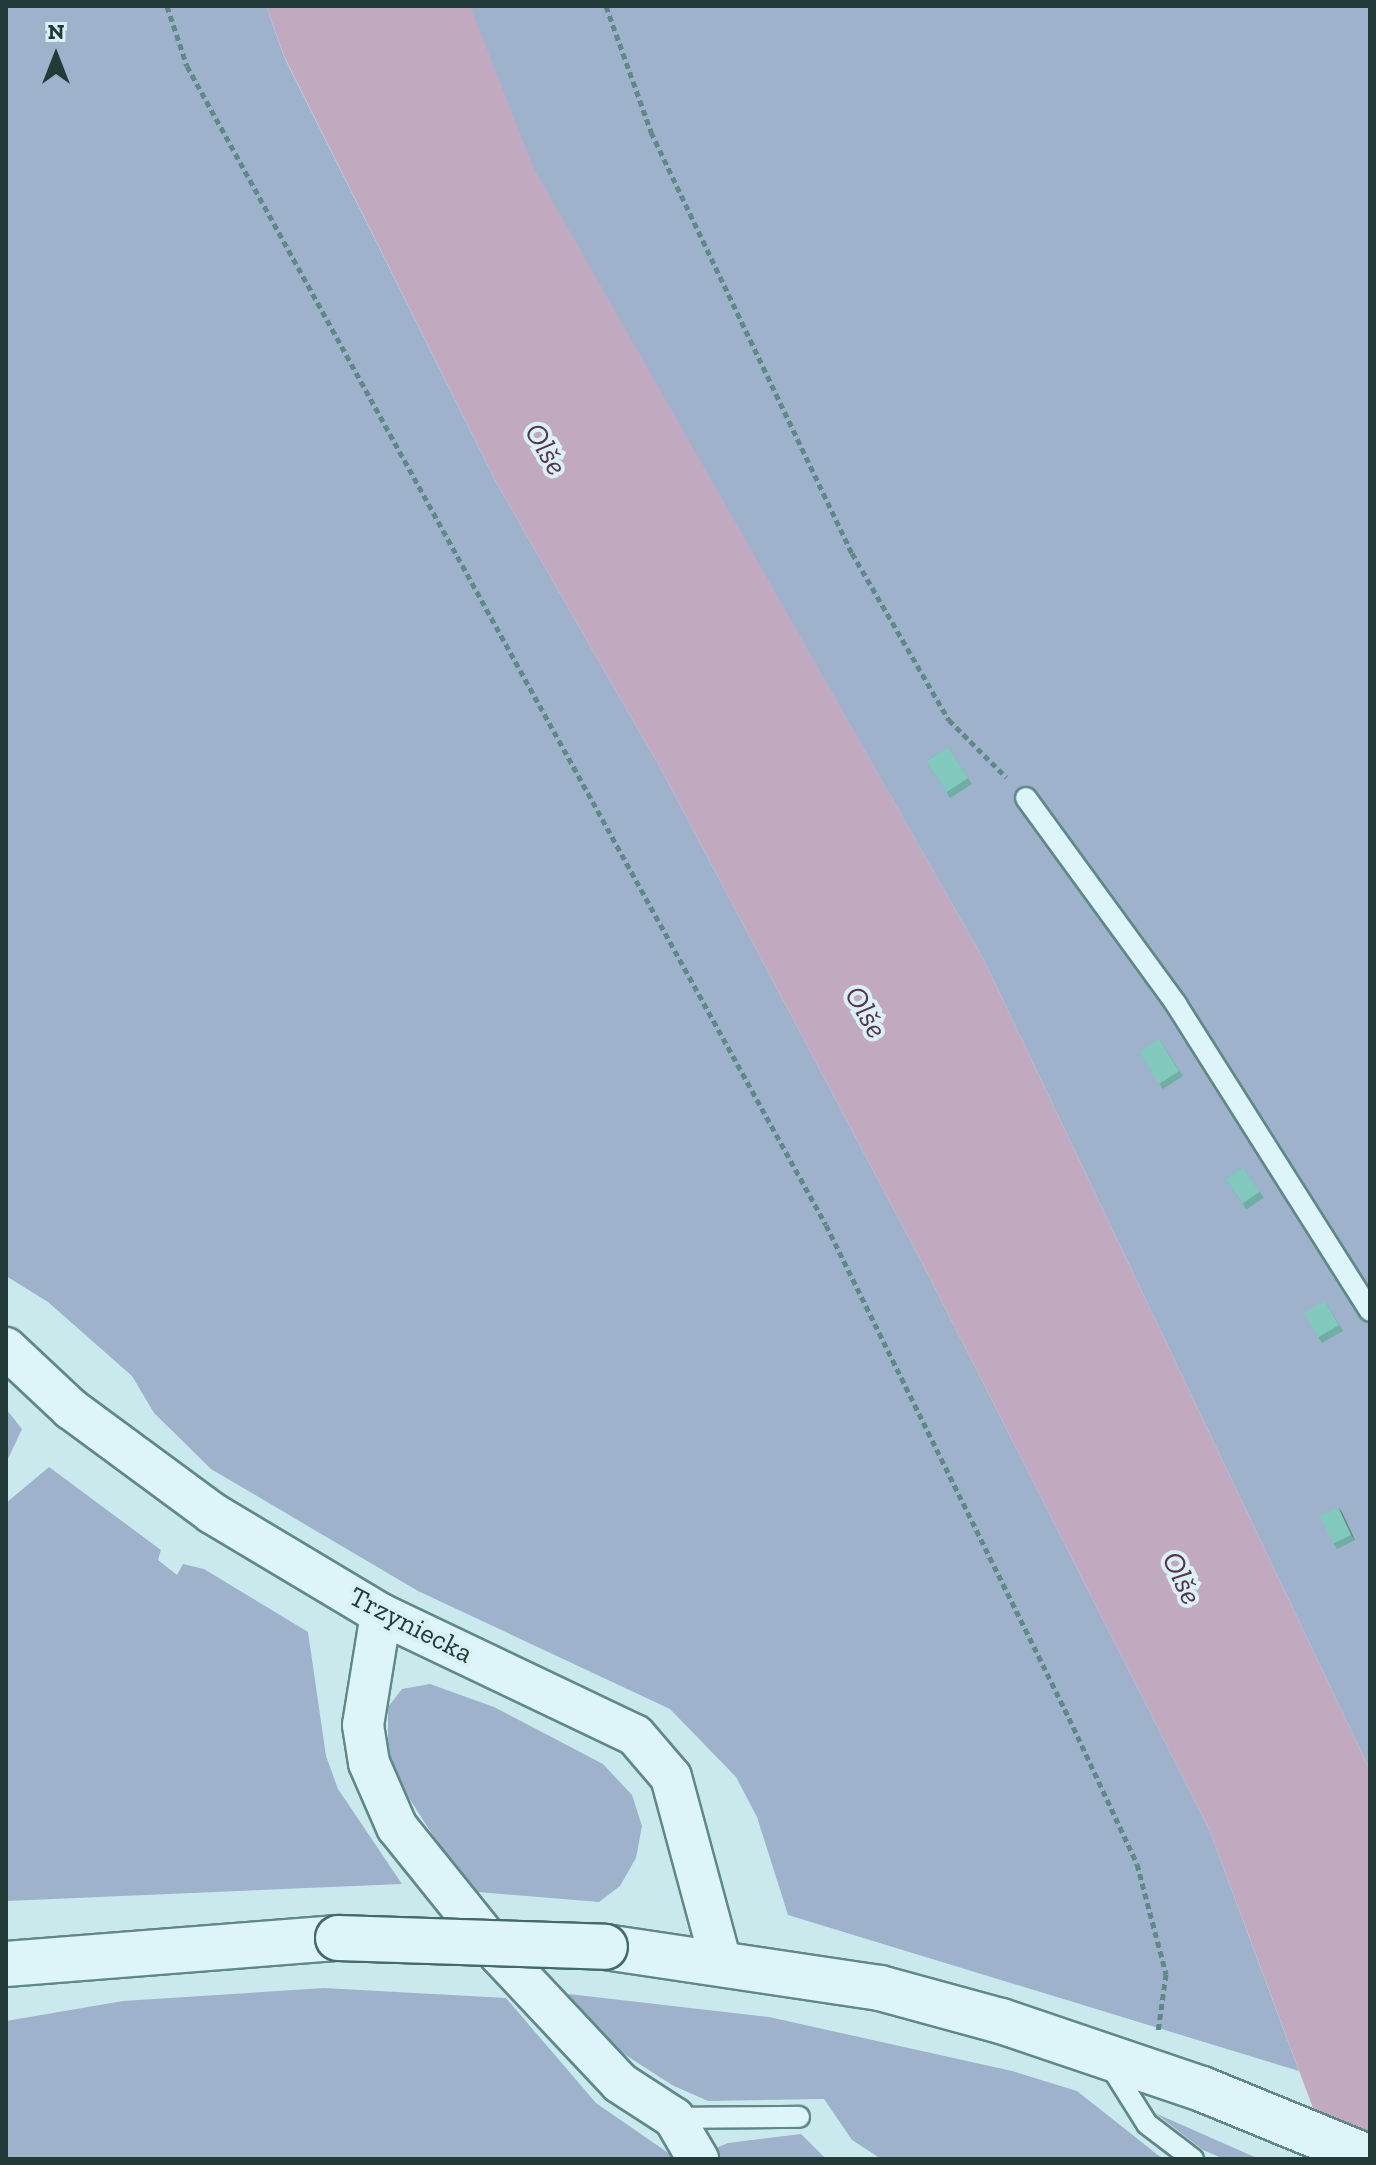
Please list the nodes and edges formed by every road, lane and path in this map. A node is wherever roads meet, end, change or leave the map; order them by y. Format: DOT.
graph roads {
  1 [pos="167,6"];
  2 [pos="606,6"];
  3 [pos="1026,798"];
  4 [pos="1370,1311"];
  5 [pos="6,1348"];
  6 [pos="381,1614"];
  7 [pos="720,1959"];
  8 [pos="6,1964"];
  9 [pos="1103,2056"];
  10 [pos="1151,2072"];
  11 [pos="799,2117"];
  12 [pos="674,2118"];
  13 [pos="1370,2158"];
  14 [pos="698,2159"];
  15 [pos="1193,2159"];
  1 -- 10 [label="path"];
  2 -- 3 [label="path"];
  3 -- 4 [label="lane"];
  5 -- 6 [label="street, Trzyniecka"];
  6 -- 7 [label="street, Trzyniecka"];
  6 -- 12 [label="street"];
  7 -- 8 [label="main road, bridge"];
  7 -- 9 [label="main road"];
  9 -- 10 [label="main road"];
  9 -- 15 [label="lane"];
  10 -- 13 [label="main road"];
  11 -- 12 [label="lane"];
  12 -- 14 [label="street"];
}
